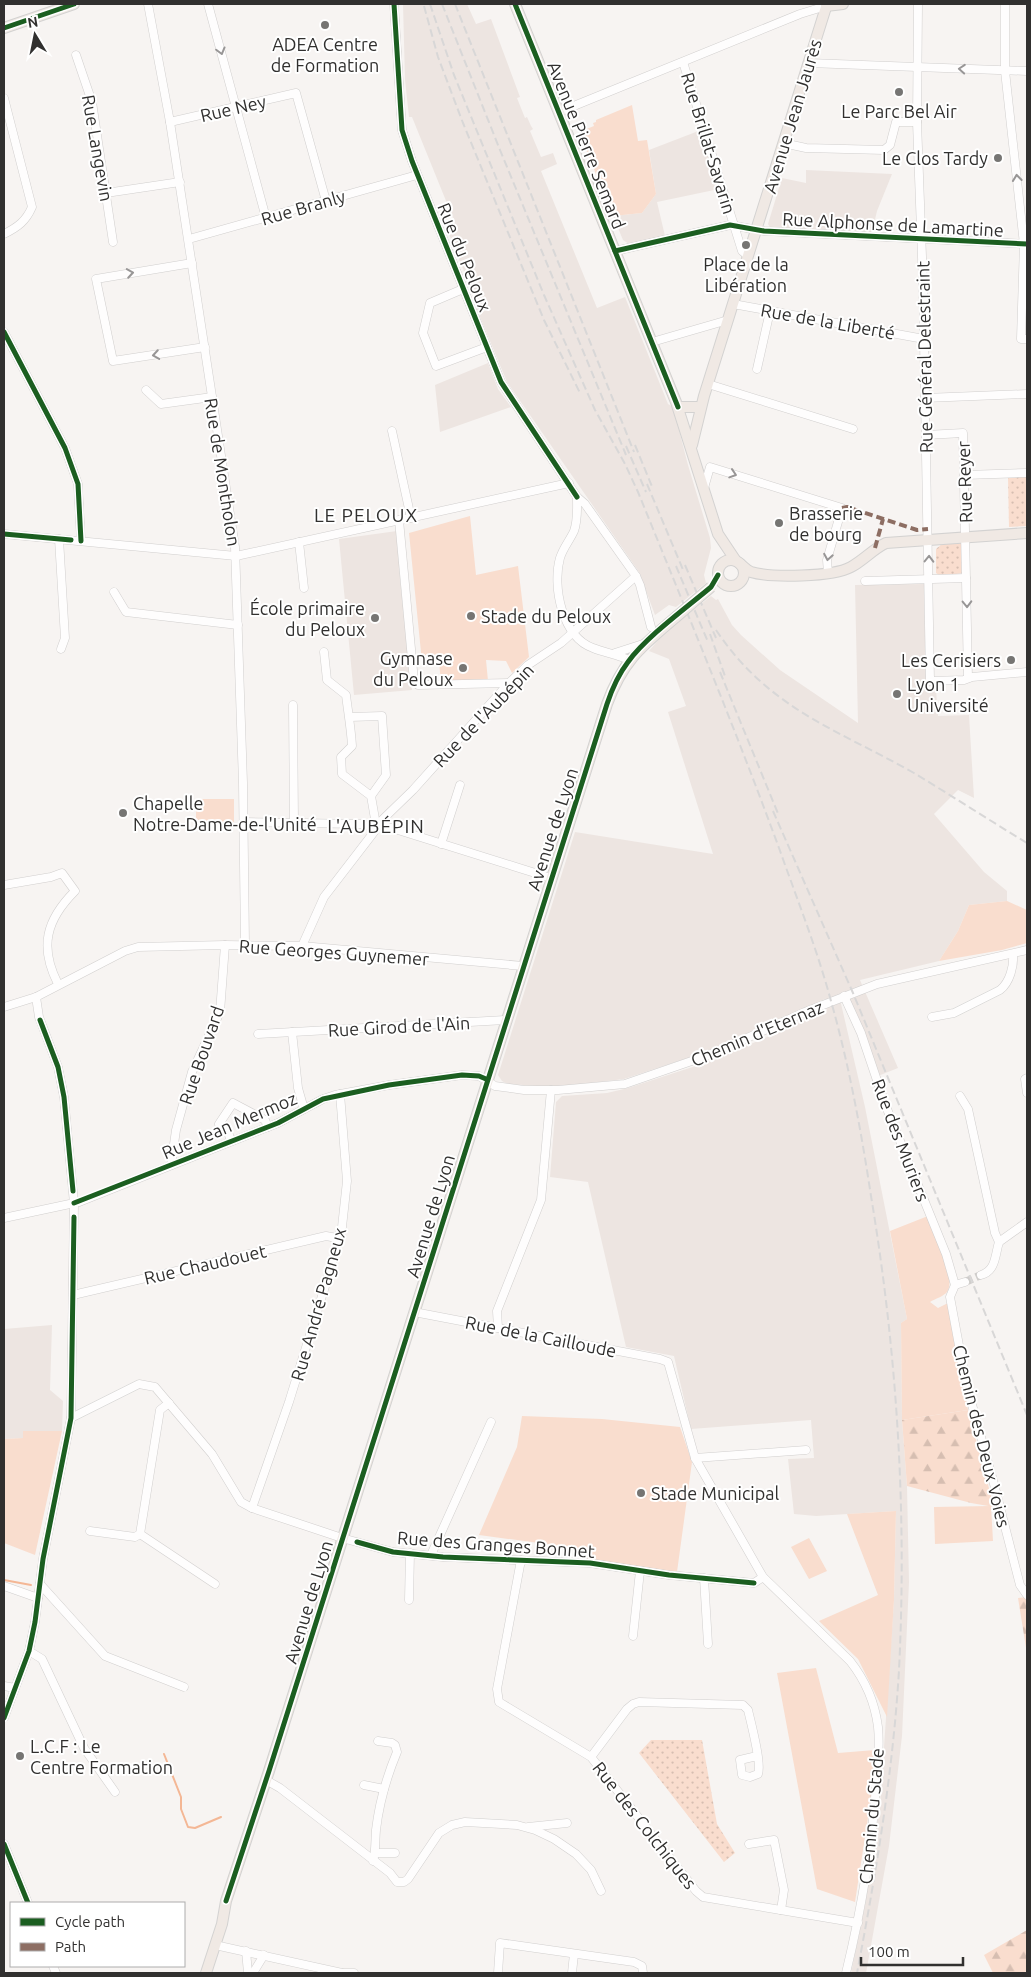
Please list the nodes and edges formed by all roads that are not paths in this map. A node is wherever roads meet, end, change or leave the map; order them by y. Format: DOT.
graph roads {
  1 [pos="74,4"];
  2 [pos="148,4"];
  3 [pos="208,4"];
  4 [pos="394,4"];
  5 [pos="515,4"];
  6 [pos="843,4"];
  7 [pos="918,4"];
  8 [pos="1005,4"];
  9 [pos="827,5"];
  10 [pos="4,28"];
  11 [pos="76,55"];
  12 [pos="683,62"];
  13 [pos="808,63"];
  14 [pos="918,67"];
  15 [pos="1005,71"];
  16 [pos="1027,71"];
  17 [pos="4,98"];
  18 [pos="236,108"];
  19 [pos="558,112"];
  20 [pos="170,122"];
  21 [pos="917,122"];
  22 [pos="783,143"];
  23 [pos="418,175"];
  24 [pos="180,182"];
  25 [pos="106,193"];
  26 [pos="326,200"];
  27 [pos="266,218"];
  28 [pos="734,224"];
  29 [pos="757,229"];
  30 [pos="4,234"];
  31 [pos="188,239"];
  32 [pos="922,240"];
  33 [pos="113,242"];
  34 [pos="1026,244"];
  35 [pos="615,251"];
  36 [pos="748,256"];
  37 [pos="192,263"];
  38 [pos="463,289"];
  39 [pos="1025,293"];
  40 [pos="733,304"];
  41 [pos="770,311"];
  42 [pos="728,320"];
  43 [pos="4,332"];
  44 [pos="924,339"];
  45 [pos="1024,339"];
  46 [pos="652,342"];
  47 [pos="204,347"];
  48 [pos="486,347"];
  49 [pos="757,369"];
  50 [pos="708,384"];
  51 [pos="146,390"];
  52 [pos="1027,394"];
  53 [pos="704,396"];
  54 [pos="212,397"];
  55 [pos="925,398"];
  56 [pos="678,407"];
  57 [pos="697,407"];
  58 [pos="684,424"];
  59 [pos="853,429"];
  60 [pos="392,431"];
  61 [pos="926,435"];
  62 [pos="691,448"];
  63 [pos="1027,472"];
  64 [pos="964,476"];
  65 [pos="569,483"];
  66 [pos="703,490"];
  67 [pos="577,497"];
  68 [pos="411,518"];
  69 [pos="399,520"];
  70 [pos="1027,533"];
  71 [pos="4,534"];
  72 [pos="718,534"];
  73 [pos="966,537"];
  74 [pos="59,539"];
  75 [pos="928,539"];
  76 [pos="82,541"];
  77 [pos="299,542"];
  78 [pos="236,556"];
  79 [pos="737,562"];
  80 [pos="719,571"];
  81 [pos="828,573"];
  82 [pos="636,576"];
  83 [pos="778,576"];
  84 [pos="928,578"];
  85 [pos="966,578"];
  86 [pos="740,581"];
  87 [pos="865,581"];
  88 [pos="724,584"];
  89 [pos="711,587"];
  90 [pos="304,588"];
  91 [pos="114,592"];
  92 [pos="238,625"];
  93 [pos="651,627"];
  94 [pos="572,633"];
  95 [pos="646,642"];
  96 [pos="61,649"];
  97 [pos="324,652"];
  98 [pos="615,653"];
  99 [pos="629,660"];
  100 [pos="1027,672"];
  101 [pos="968,678"];
  102 [pos="509,683"];
  103 [pos="293,705"];
  104 [pos="350,717"];
  105 [pos="460,785"];
  106 [pos="370,796"];
  107 [pos="244,822"];
  108 [pos="294,823"];
  109 [pos="376,824"];
  110 [pos="441,844"];
  111 [pos="551,878"];
  112 [pos="4,885"];
  113 [pos="225,945"];
  114 [pos="245,945"];
  115 [pos="302,946"];
  116 [pos="1027,950"];
  117 [pos="1013,954"];
  118 [pos="523,966"];
  119 [pos="58,984"];
  120 [pos="844,996"];
  121 [pos="36,997"];
  122 [pos="4,1007"];
  123 [pos="932,1017"];
  124 [pos="506,1020"];
  125 [pos="292,1032"];
  126 [pos="258,1034"];
  127 [pos="1027,1078"];
  128 [pos="486,1079"];
  129 [pos="551,1090"];
  130 [pos="1027,1093"];
  131 [pos="340,1094"];
  132 [pos="960,1096"];
  133 [pos="304,1109"];
  134 [pos="268,1127"];
  135 [pos="231,1141"];
  136 [pos="171,1165"];
  137 [pos="74,1203"];
  138 [pos="4,1218"];
  139 [pos="1027,1222"];
  140 [pos="337,1238"];
  141 [pos="999,1242"];
  142 [pos="980,1275"];
  143 [pos="965,1282"];
  144 [pos="955,1285"];
  145 [pos="73,1295"];
  146 [pos="414,1312"];
  147 [pos="498,1328"];
  148 [pos="668,1362"];
  149 [pos="170,1403"];
  150 [pos="72,1418"];
  151 [pos="491,1422"];
  152 [pos="806,1450"];
  153 [pos="695,1458"];
  154 [pos="252,1508"];
  155 [pos="90,1531"];
  156 [pos="140,1534"];
  157 [pos="342,1538"];
  158 [pos="410,1553"];
  159 [pos="431,1555"];
  160 [pos="522,1560"];
  161 [pos="640,1571"];
  162 [pos="763,1577"];
  163 [pos="704,1578"];
  164 [pos="40,1584"];
  165 [pos="215,1584"];
  166 [pos="4,1586"];
  167 [pos="1027,1595"];
  168 [pos="38,1598"];
  169 [pos="409,1600"];
  170 [pos="633,1636"];
  171 [pos="708,1644"];
  172 [pos="29,1651"];
  173 [pos="4,1686"];
  174 [pos="184,1687"];
  175 [pos="15,1688"];
  176 [pos="4,1718"];
  177 [pos="378,1741"];
  178 [pos="757,1756"];
  179 [pos="591,1757"];
  180 [pos="266,1780"];
  181 [pos="364,1785"];
  182 [pos="384,1789"];
  183 [pos="115,1792"];
  184 [pos="568,1823"];
  185 [pos="524,1827"];
  186 [pos="4,1844"];
  187 [pos="749,1844"];
  188 [pos="376,1852"];
  189 [pos="395,1853"];
  190 [pos="373,1861"];
  191 [pos="601,1890"];
  192 [pos="28,1902"];
  193 [pos="781,1910"];
  194 [pos="858,1923"];
  195 [pos="215,1945"];
  196 [pos="246,1951"];
  197 [pos="574,1954"];
  198 [pos="264,1955"];
  199 [pos="206,1973"];
  200 [pos="248,1973"];
  201 [pos="254,1973"];
  202 [pos="343,1973"];
  203 [pos="354,1973"];
  204 [pos="498,1973"];
  205 [pos="572,1973"];
  206 [pos="643,1973"];
  207 [pos="846,1973"];
  1 -- 10 [label="main road"];
  2 -- 20 [label="street, Rue de Montholon"];
  3 -- 18 [label="street, one-way"];
  4 -- 23 [label="street, Rue du Peloux"];
  5 -- 19 [label="main road, Avenue Pierre Semard"];
  6 -- 9 [label="main road"];
  7 -- 14 [label="street, Rue Général Delestraint"];
  8 -- 15 [label="street"];
  9 -- 12 [label="street"];
  9 -- 13 [label="main road, Avenue Jean Jaurès"];
  11 -- 25 [label="street, Rue Langevin"];
  12 -- 19 [label="street"];
  12 -- 28 [label="street, Rue Brillat-Savarin"];
  13 -- 14 [label="street"];
  13 -- 22 [label="main road, Avenue Jean Jaurès"];
  15 -- 14 [label="street, one-way"];
  14 -- 21 [label="street, Rue Général Delestraint"];
  15 -- 16 [label="street"];
  34 -- 15 [label="street, one-way"];
  17 -- 30 [label="street"];
  18 -- 20 [label="street, Rue Ney"];
  18 -- 26 [label="street, Rue Ney"];
  18 -- 27 [label="street"];
  19 -- 35 [label="main road, Avenue Pierre Semard"];
  20 -- 24 [label="street, Rue de Montholon"];
  21 -- 22 [label="street"];
  21 -- 32 [label="street, Rue Général Delestraint"];
  22 -- 29 [label="main road, Avenue Jean Jaurès"];
  23 -- 26 [label="street, Rue Branly"];
  23 -- 38 [label="street, Rue du Peloux"];
  24 -- 25 [label="street"];
  24 -- 31 [label="street, Rue de Montholon"];
  25 -- 33 [label="street, Rue Langevin"];
  26 -- 27 [label="street, Rue Branly"];
  27 -- 31 [label="street, Rue Branly"];
  28 -- 29 [label="street, Rue Alphonse de Lamartine"];
  28 -- 35 [label="street"];
  28 -- 36 [label="street, Rue Brillat-Savarin"];
  29 -- 32 [label="street, Rue Alphonse de Lamartine"];
  29 -- 36 [label="main road, Avenue Jean Jaurès"];
  31 -- 37 [label="street, Rue de Montholon"];
  32 -- 34 [label="street, Rue Alphonse de Lamartine"];
  32 -- 44 [label="street, Rue Général Delestraint"];
  34 -- 39 [label="street"];
  35 -- 46 [label="main road, Avenue Pierre Semard"];
  36 -- 40 [label="main road, Avenue Jean Jaurès"];
  37 -- 47 [label="street, Rue de Montholon"];
  47 -- 37 [label="street, one-way"];
  38 -- 48 [label="street, Rue du Peloux"];
  38 -- 48 [label="street"];
  39 -- 45 [label="street"];
  40 -- 41 [label="street, Rue de la Liberté"];
  40 -- 42 [label="main road, Avenue Jean Jaurès"];
  41 -- 44 [label="street, Rue de la Liberté"];
  41 -- 49 [label="street"];
  42 -- 46 [label="street"];
  42 -- 50 [label="main road, Avenue Jean Jaurès"];
  43 -- 76 [label="street"];
  44 -- 55 [label="street, Rue Général Delestraint"];
  46 -- 56 [label="main road, Avenue Pierre Semard"];
  47 -- 54 [label="street, Rue de Montholon"];
  48 -- 65 [label="street, Rue du Peloux"];
  50 -- 53 [label="main road, Avenue Jean Jaurès"];
  50 -- 59 [label="street"];
  51 -- 54 [label="street"];
  52 -- 55 [label="street"];
  53 -- 57 [label="main road, Avenue Jean Jaurès"];
  53 -- 62 [label="main road, Avenue Jean Jaurès"];
  54 -- 78 [label="street, Rue de Montholon"];
  55 -- 61 [label="street, Rue Général Delestraint"];
  56 -- 57 [label="main road"];
  56 -- 58 [label="main road, Avenue Pierre Semard"];
  57 -- 58 [label="main road, Avenue Jean Jaurès"];
  58 -- 62 [label="main road, Avenue Pierre Semard"];
  60 -- 68 [label="street"];
  61 -- 64 [label="street, Rue Reyer"];
  61 -- 75 [label="street, Rue Général Delestraint"];
  62 -- 66 [label="main road, Avenue Jean Jaurès"];
  63 -- 64 [label="street"];
  64 -- 73 [label="street, Rue Reyer"];
  65 -- 67 [label="street, Rue du Peloux"];
  65 -- 68 [label="street"];
  66 -- 72 [label="main road, Avenue Jean Jaurès"];
  66 -- 81 [label="street, one-way"];
  67 -- 82 [label="street, Rue du Peloux"];
  67 -- 94 [label="street"];
  68 -- 69 [label="street"];
  69 -- 77 [label="street"];
  69 -- 102 [label="street"];
  70 -- 73 [label="main road"];
  71 -- 74 [label="street"];
  72 -- 79 [label="main road, Avenue Jean Jaurès"];
  72 -- 80 [label="main road, Avenue Jean Jaurès"];
  73 -- 75 [label="main road"];
  73 -- 85 [label="street, Rue Reyer"];
  74 -- 76 [label="street"];
  74 -- 96 [label="street"];
  75 -- 81 [label="main road"];
  84 -- 75 [label="street, Rue Général Delestraint, one-way"];
  76 -- 78 [label="street"];
  77 -- 78 [label="street"];
  77 -- 90 [label="street"];
  78 -- 92 [label="street, Rue de Montholon"];
  79 -- 80 [label="main road"];
  79 -- 83 [label="main road"];
  79 -- 86 [label="main road"];
  80 -- 88 [label="main road"];
  80 -- 89 [label="main road, Avenue de Lyon"];
  81 -- 83 [label="main road"];
  82 -- 93 [label="street, Rue du Peloux"];
  82 -- 94 [label="street, Rue de l'Aubépin"];
  83 -- 86 [label="main road"];
  84 -- 85 [label="street"];
  84 -- 87 [label="street"];
  84 -- 101 [label="street, Rue Général Delestraint"];
  85 -- 101 [label="street, Rue Reyer, one-way"];
  86 -- 88 [label="main road"];
  88 -- 89 [label="main road, Avenue de Lyon"];
  89 -- 95 [label="main road, Avenue de Lyon, bridge"];
  91 -- 92 [label="street"];
  92 -- 107 [label="street, Rue de Montholon"];
  94 -- 98 [label="street"];
  94 -- 102 [label="street, Rue de l'Aubépin"];
  95 -- 98 [label="street"];
  95 -- 99 [label="main road, Avenue de Lyon"];
  97 -- 104 [label="street"];
  98 -- 99 [label="street"];
  99 -- 111 [label="main road, Avenue de Lyon"];
  100 -- 101 [label="street"];
  102 -- 109 [label="street, Rue de l'Aubépin"];
  103 -- 108 [label="street"];
  104 -- 106 [label="street"];
  104 -- 106 [label="street"];
  105 -- 110 [label="street"];
  106 -- 109 [label="street"];
  107 -- 108 [label="street"];
  107 -- 114 [label="street, Rue de Montholon"];
  108 -- 109 [label="street"];
  109 -- 110 [label="street"];
  109 -- 115 [label="street, Rue de l'Aubépin"];
  110 -- 111 [label="street"];
  111 -- 118 [label="main road, Avenue de Lyon"];
  112 -- 119 [label="street"];
  113 -- 114 [label="street, Rue Georges Guynemer"];
  113 -- 119 [label="street, Rue Georges Guynemer"];
  113 -- 136 [label="street, Rue Bouvard"];
  114 -- 115 [label="street, Rue Georges Guynemer"];
  115 -- 118 [label="street, Rue Georges Guynemer"];
  116 -- 117 [label="street, Chemin d'Eternaz"];
  117 -- 120 [label="street, Chemin d'Eternaz"];
  117 -- 123 [label="street"];
  118 -- 124 [label="main road, Avenue de Lyon"];
  119 -- 121 [label="street, Rue Georges Guynemer"];
  120 -- 129 [label="street, Chemin d'Eternaz"];
  120 -- 144 [label="street, Rue des Muriers"];
  121 -- 122 [label="street, Rue Georges Guynemer"];
  121 -- 137 [label="street"];
  124 -- 125 [label="street, Rue Girod de l'Ain"];
  124 -- 128 [label="main road, Avenue de Lyon"];
  125 -- 126 [label="street, Rue Girod de l'Ain"];
  125 -- 133 [label="street"];
  127 -- 130 [label="street"];
  128 -- 129 [label="street, Chemin d'Eternaz"];
  128 -- 131 [label="street, Rue Jean Mermoz"];
  128 -- 146 [label="main road, Avenue de Lyon"];
  129 -- 147 [label="street"];
  131 -- 133 [label="street, Rue Jean Mermoz"];
  131 -- 140 [label="street, Rue André Pagneux"];
  132 -- 141 [label="street"];
  133 -- 134 [label="street, Rue Jean Mermoz"];
  134 -- 135 [label="street, Rue Jean Mermoz"];
  134 -- 135 [label="street"];
  135 -- 136 [label="street, Rue Jean Mermoz"];
  136 -- 137 [label="street, Rue Jean Mermoz"];
  137 -- 138 [label="street, Rue Jean Mermoz"];
  137 -- 145 [label="street"];
  139 -- 141 [label="street"];
  140 -- 145 [label="street, Rue Chaudouet"];
  140 -- 154 [label="street, Rue André Pagneux"];
  141 -- 142 [label="street"];
  143 -- 144 [label="street"];
  144 -- 167 [label="street, Chemin des Deux Voies"];
  145 -- 150 [label="street"];
  146 -- 147 [label="street, Rue de la Cailloude"];
  146 -- 157 [label="main road, Avenue de Lyon"];
  147 -- 148 [label="street, Rue de la Cailloude"];
  148 -- 153 [label="street, Chemin du Stade"];
  149 -- 150 [label="street"];
  149 -- 154 [label="street"];
  149 -- 156 [label="street"];
  150 -- 164 [label="street"];
  151 -- 159 [label="street"];
  152 -- 153 [label="street"];
  153 -- 162 [label="street, Chemin du Stade"];
  154 -- 157 [label="street, Rue des Granges Bonnet"];
  155 -- 156 [label="street"];
  156 -- 165 [label="street"];
  157 -- 158 [label="street, Rue des Granges Bonnet"];
  157 -- 180 [label="main road, Avenue de Lyon"];
  158 -- 159 [label="street, Rue des Granges Bonnet"];
  158 -- 169 [label="street"];
  159 -- 160 [label="street, Rue des Granges Bonnet"];
  160 -- 161 [label="street, Rue des Granges Bonnet"];
  160 -- 179 [label="street, Rue des Colchiques"];
  161 -- 163 [label="street, Rue des Granges Bonnet"];
  161 -- 170 [label="street"];
  162 -- 163 [label="street, Rue des Granges Bonnet"];
  162 -- 194 [label="street, Chemin du Stade"];
  163 -- 171 [label="street"];
  164 -- 168 [label="street"];
  164 -- 174 [label="street"];
  166 -- 168 [label="street"];
  168 -- 172 [label="street"];
  172 -- 175 [label="street"];
  172 -- 183 [label="street"];
  173 -- 175 [label="street"];
  175 -- 176 [label="street"];
  177 -- 182 [label="street"];
  178 -- 179 [label="street"];
  179 -- 193 [label="street, Rue des Colchiques"];
  180 -- 190 [label="street"];
  180 -- 195 [label="main road, Avenue de Lyon"];
  181 -- 182 [label="street"];
  182 -- 188 [label="street"];
  184 -- 185 [label="street"];
  185 -- 190 [label="street"];
  185 -- 191 [label="street"];
  186 -- 192 [label="street"];
  187 -- 193 [label="street"];
  188 -- 189 [label="street"];
  188 -- 190 [label="street"];
  193 -- 194 [label="street, Rue des Colchiques"];
  194 -- 207 [label="street, Chemin du Stade"];
  195 -- 196 [label="street"];
  195 -- 199 [label="main road, Avenue de Lyon"];
  196 -- 198 [label="street"];
  196 -- 200 [label="street"];
  197 -- 204 [label="street"];
  197 -- 205 [label="street"];
  197 -- 206 [label="street"];
  198 -- 201 [label="street"];
  198 -- 202 [label="street"];
  202 -- 203 [label="street"];
}
